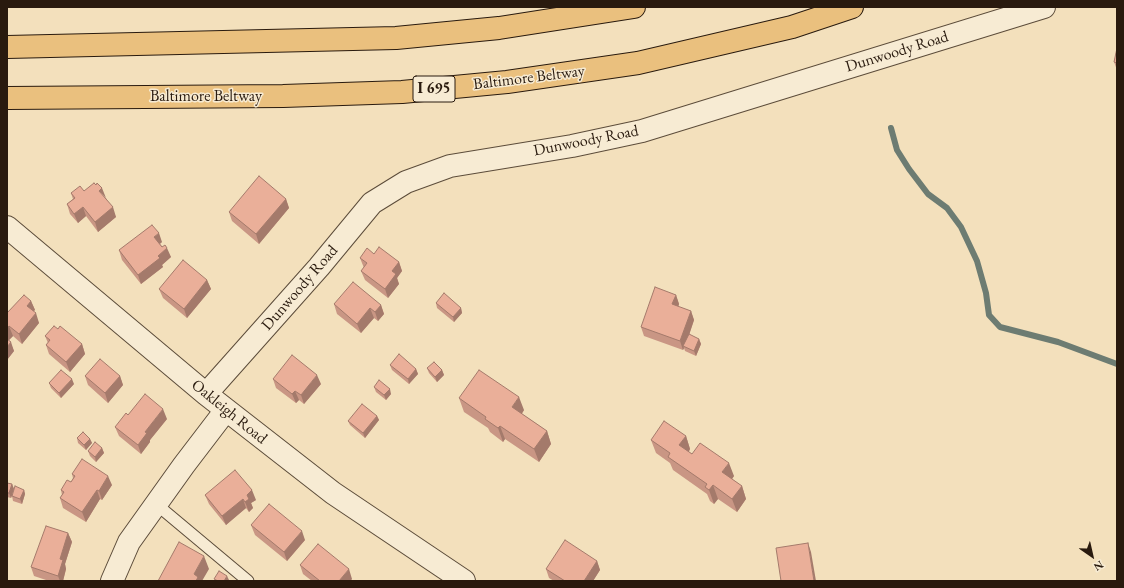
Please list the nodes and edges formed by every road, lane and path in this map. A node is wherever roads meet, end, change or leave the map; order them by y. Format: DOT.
graph roads {
  1 [pos="634,7"];
  2 [pos="852,7"];
  3 [pos="1044,7"];
  4 [pos="7,47"];
  5 [pos="7,98"];
  6 [pos="10,235"];
  7 [pos="206,394"];
  8 [pos="226,410"];
  9 [pos="156,504"];
  10 [pos="112,581"];
  11 [pos="248,581"];
  12 [pos="464,581"];
  1 -- 4 [label="highway"];
  2 -- 5 [label="highway, Baltimore Beltway / I 695"];
  3 -- 7 [label="street, Dunwoody Road"];
  6 -- 7 [label="street, Oakleigh Road"];
  7 -- 8 [label="street, Oakleigh Road"];
  8 -- 9 [label="street"];
  8 -- 12 [label="street, Oakleigh Road"];
  9 -- 10 [label="street"];
  9 -- 11 [label="lane"];
}
